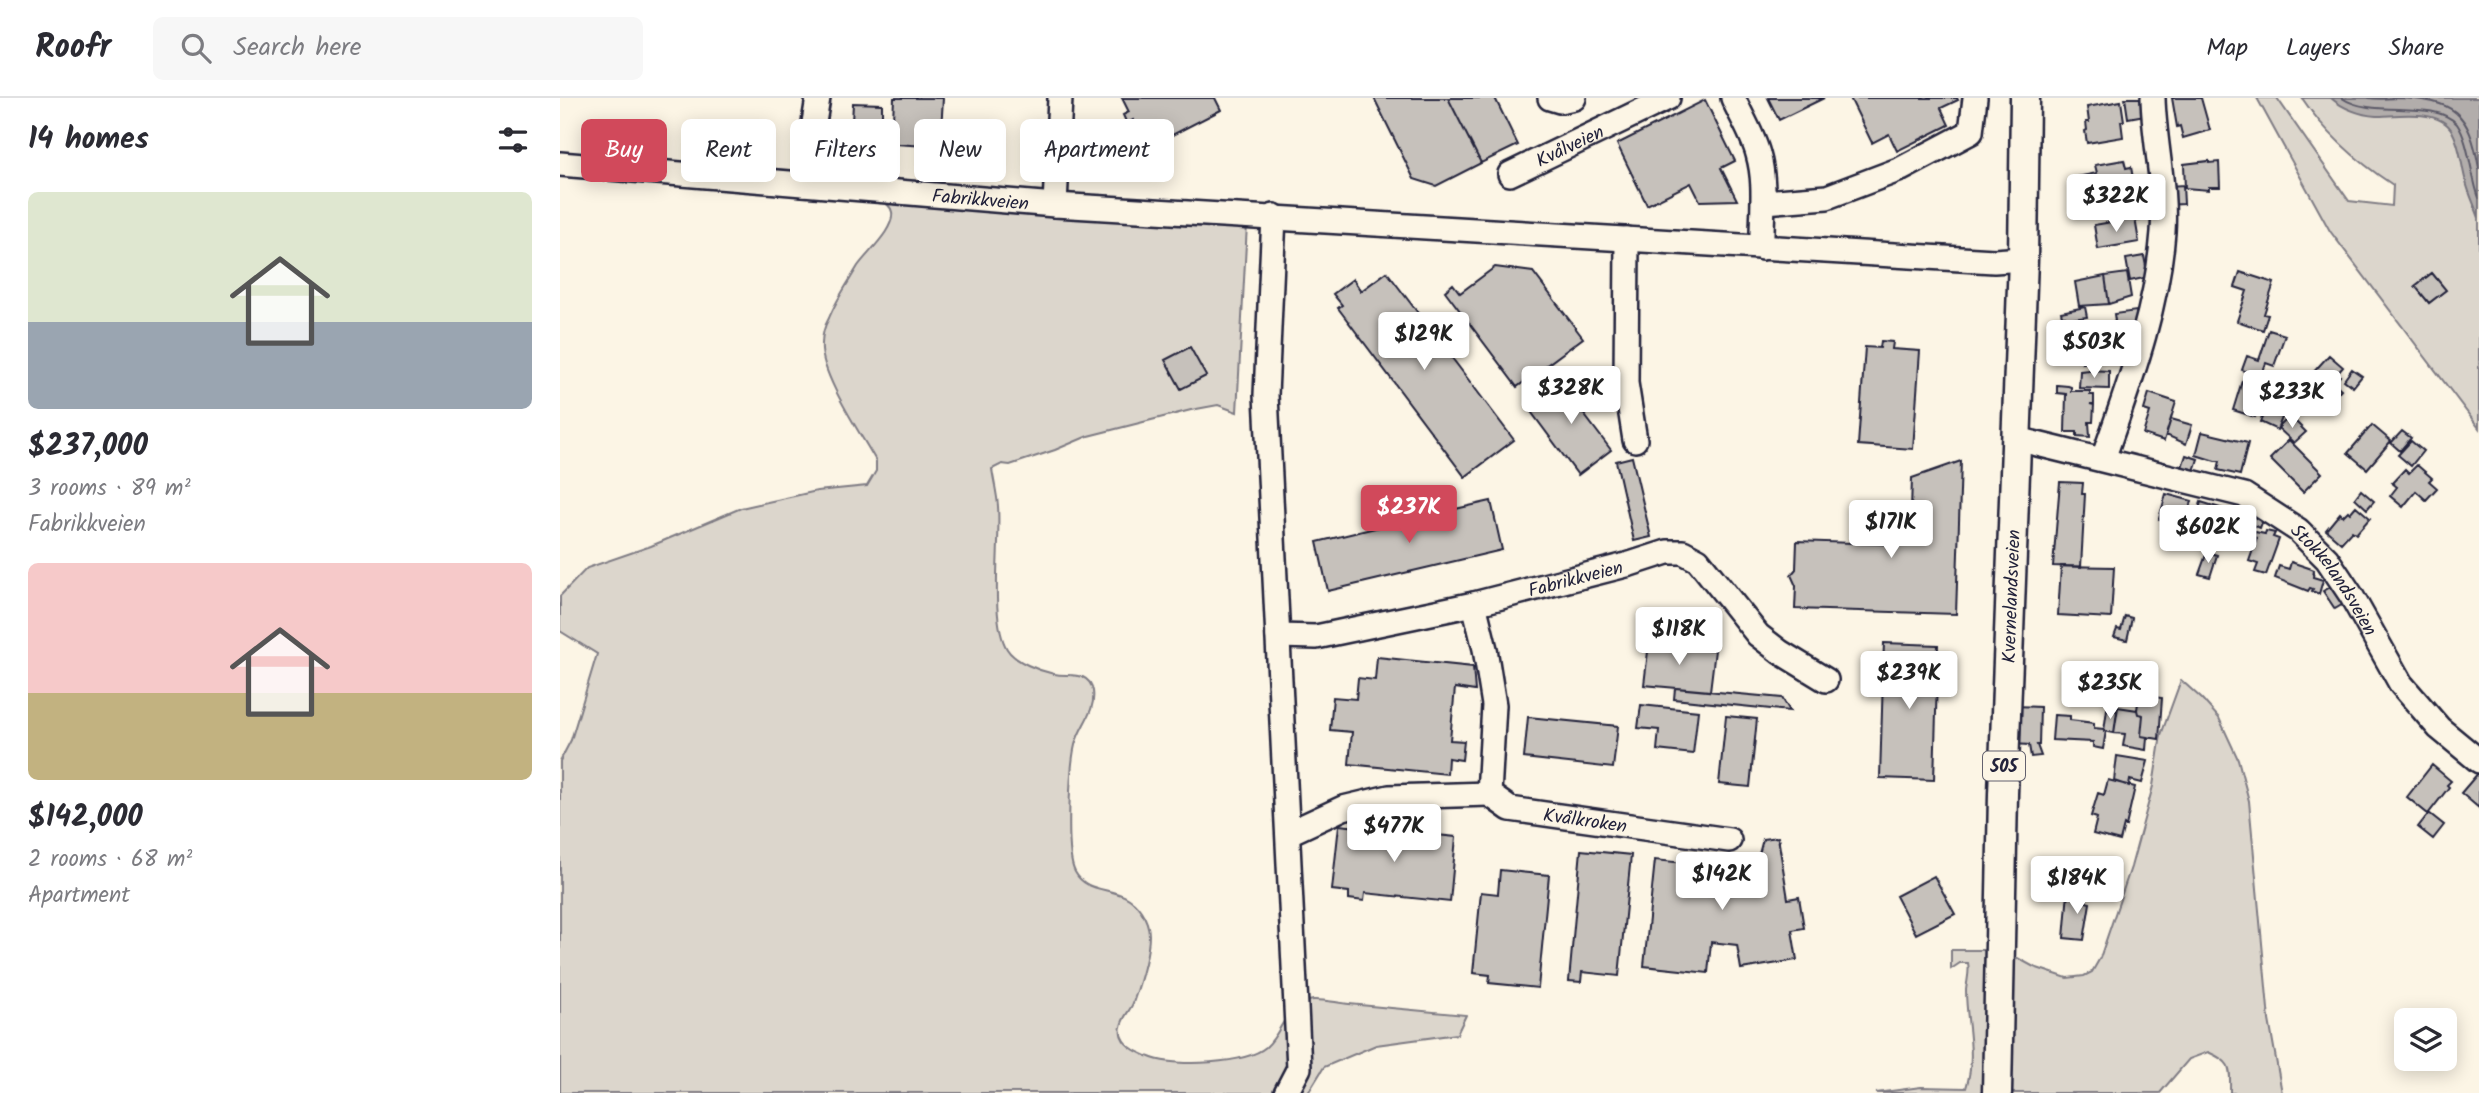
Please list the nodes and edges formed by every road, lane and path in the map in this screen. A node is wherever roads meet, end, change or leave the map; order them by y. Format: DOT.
graph roads {
  1 [pos="818,98"];
  2 [pos="1060,98"];
  3 [pos="1550,98"];
  4 [pos="1574,98"];
  5 [pos="1668,98"];
  6 [pos="1732,98"];
  7 [pos="1975,98"];
  8 [pos="2025,98"];
  9 [pos="2153,98"];
  10 [pos="560,164"];
  11 [pos="1510,174"];
  12 [pos="804,184"];
  13 [pos="1764,202"];
  14 [pos="1055,205"];
  15 [pos="1274,216"];
  16 [pos="1627,239"];
  17 [pos="1762,248"];
  18 [pos="2023,259"];
  19 [pos="2017,439"];
  20 [pos="1635,440"];
  21 [pos="2103,459"];
  22 [pos="1474,604"];
  23 [pos="1278,636"];
  24 [pos="1826,680"];
  25 [pos="2479,761"];
  26 [pos="1489,794"];
  27 [pos="1289,833"];
  28 [pos="1729,840"];
  29 [pos="1286,1093"];
  30 [pos="1997,1093"];
  1 -- 12 [label="street"];
  2 -- 14 [label="street"];
  3 -- 4 [label="street"];
  5 -- 11 [label="street, Kvålveien"];
  6 -- 13 [label="street"];
  7 -- 13 [label="street"];
  8 -- 18 [label="main road, Kvernelandsveien / 505"];
  9 -- 21 [label="street"];
  10 -- 12 [label="street, Fabrikkveien"];
  12 -- 14 [label="street, Fabrikkveien"];
  13 -- 17 [label="street"];
  14 -- 15 [label="street, Fabrikkveien"];
  15 -- 16 [label="street, Fabrikkveien"];
  15 -- 23 [label="street"];
  16 -- 17 [label="street, Fabrikkveien"];
  16 -- 20 [label="street"];
  17 -- 18 [label="street, Fabrikkveien"];
  18 -- 19 [label="main road, Kvernelandsveien / 505"];
  19 -- 21 [label="street, Stokkelandsveien"];
  19 -- 30 [label="main road, Kvernelandsveien / 505"];
  21 -- 25 [label="street, Stokkelandsveien"];
  22 -- 23 [label="street, Fabrikkveien"];
  22 -- 24 [label="street, Fabrikkveien"];
  22 -- 26 [label="street"];
  23 -- 27 [label="street"];
  26 -- 27 [label="street"];
  26 -- 28 [label="street, Kvålkroken"];
  27 -- 29 [label="street"];
}
